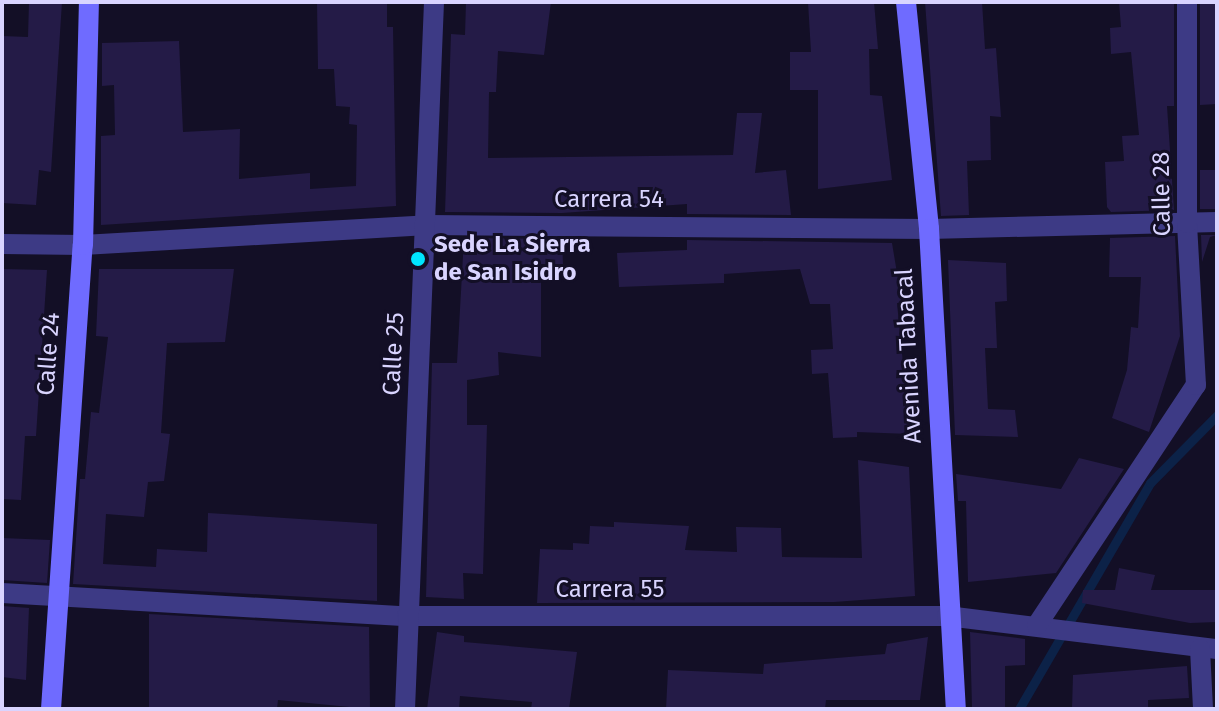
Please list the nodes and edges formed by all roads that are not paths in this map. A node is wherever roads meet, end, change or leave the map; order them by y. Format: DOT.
graph roads {
  1 [pos="89,2"];
  2 [pos="434,2"];
  3 [pos="906,2"];
  4 [pos="1187,2"];
  5 [pos="1217,222"];
  6 [pos="1187,223"];
  7 [pos="427,225"];
  8 [pos="929,229"];
  9 [pos="2,244"];
  10 [pos="83,245"];
  11 [pos="2,593"];
  12 [pos="57,595"];
  13 [pos="407,616"];
  14 [pos="947,616"];
  15 [pos="1037,625"];
  16 [pos="1208,649"];
  17 [pos="51,709"];
  18 [pos="405,709"];
  19 [pos="956,709"];
  20 [pos="1203,709"];
  1 -- 10 [label="main road, Calle 24"];
  2 -- 7 [label="street, Calle 25"];
  3 -- 8 [label="main road, Avenida Tabacal"];
  4 -- 6 [label="street, Calle 28"];
  5 -- 6 [label="street, Carrera 54"];
  6 -- 8 [label="street, Carrera 54"];
  6 -- 15 [label="street, Calle 28"];
  7 -- 8 [label="street, Carrera 54"];
  7 -- 10 [label="street, Carrera 54"];
  7 -- 13 [label="street, Calle 25"];
  8 -- 14 [label="main road, Avenida Tabacal"];
  9 -- 10 [label="street, Carrera 54"];
  10 -- 12 [label="main road, Calle 24"];
  11 -- 12 [label="street, Carrera 55"];
  12 -- 13 [label="street, Carrera 55"];
  12 -- 17 [label="main road, Calle 24"];
  13 -- 14 [label="street, Carrera 55"];
  13 -- 18 [label="street, Calle 25"];
  14 -- 15 [label="street, Carrera 55"];
  14 -- 19 [label="main road, Avenida Tabacal"];
  15 -- 16 [label="street, Carrera 55"];
  16 -- 20 [label="street"];
}
